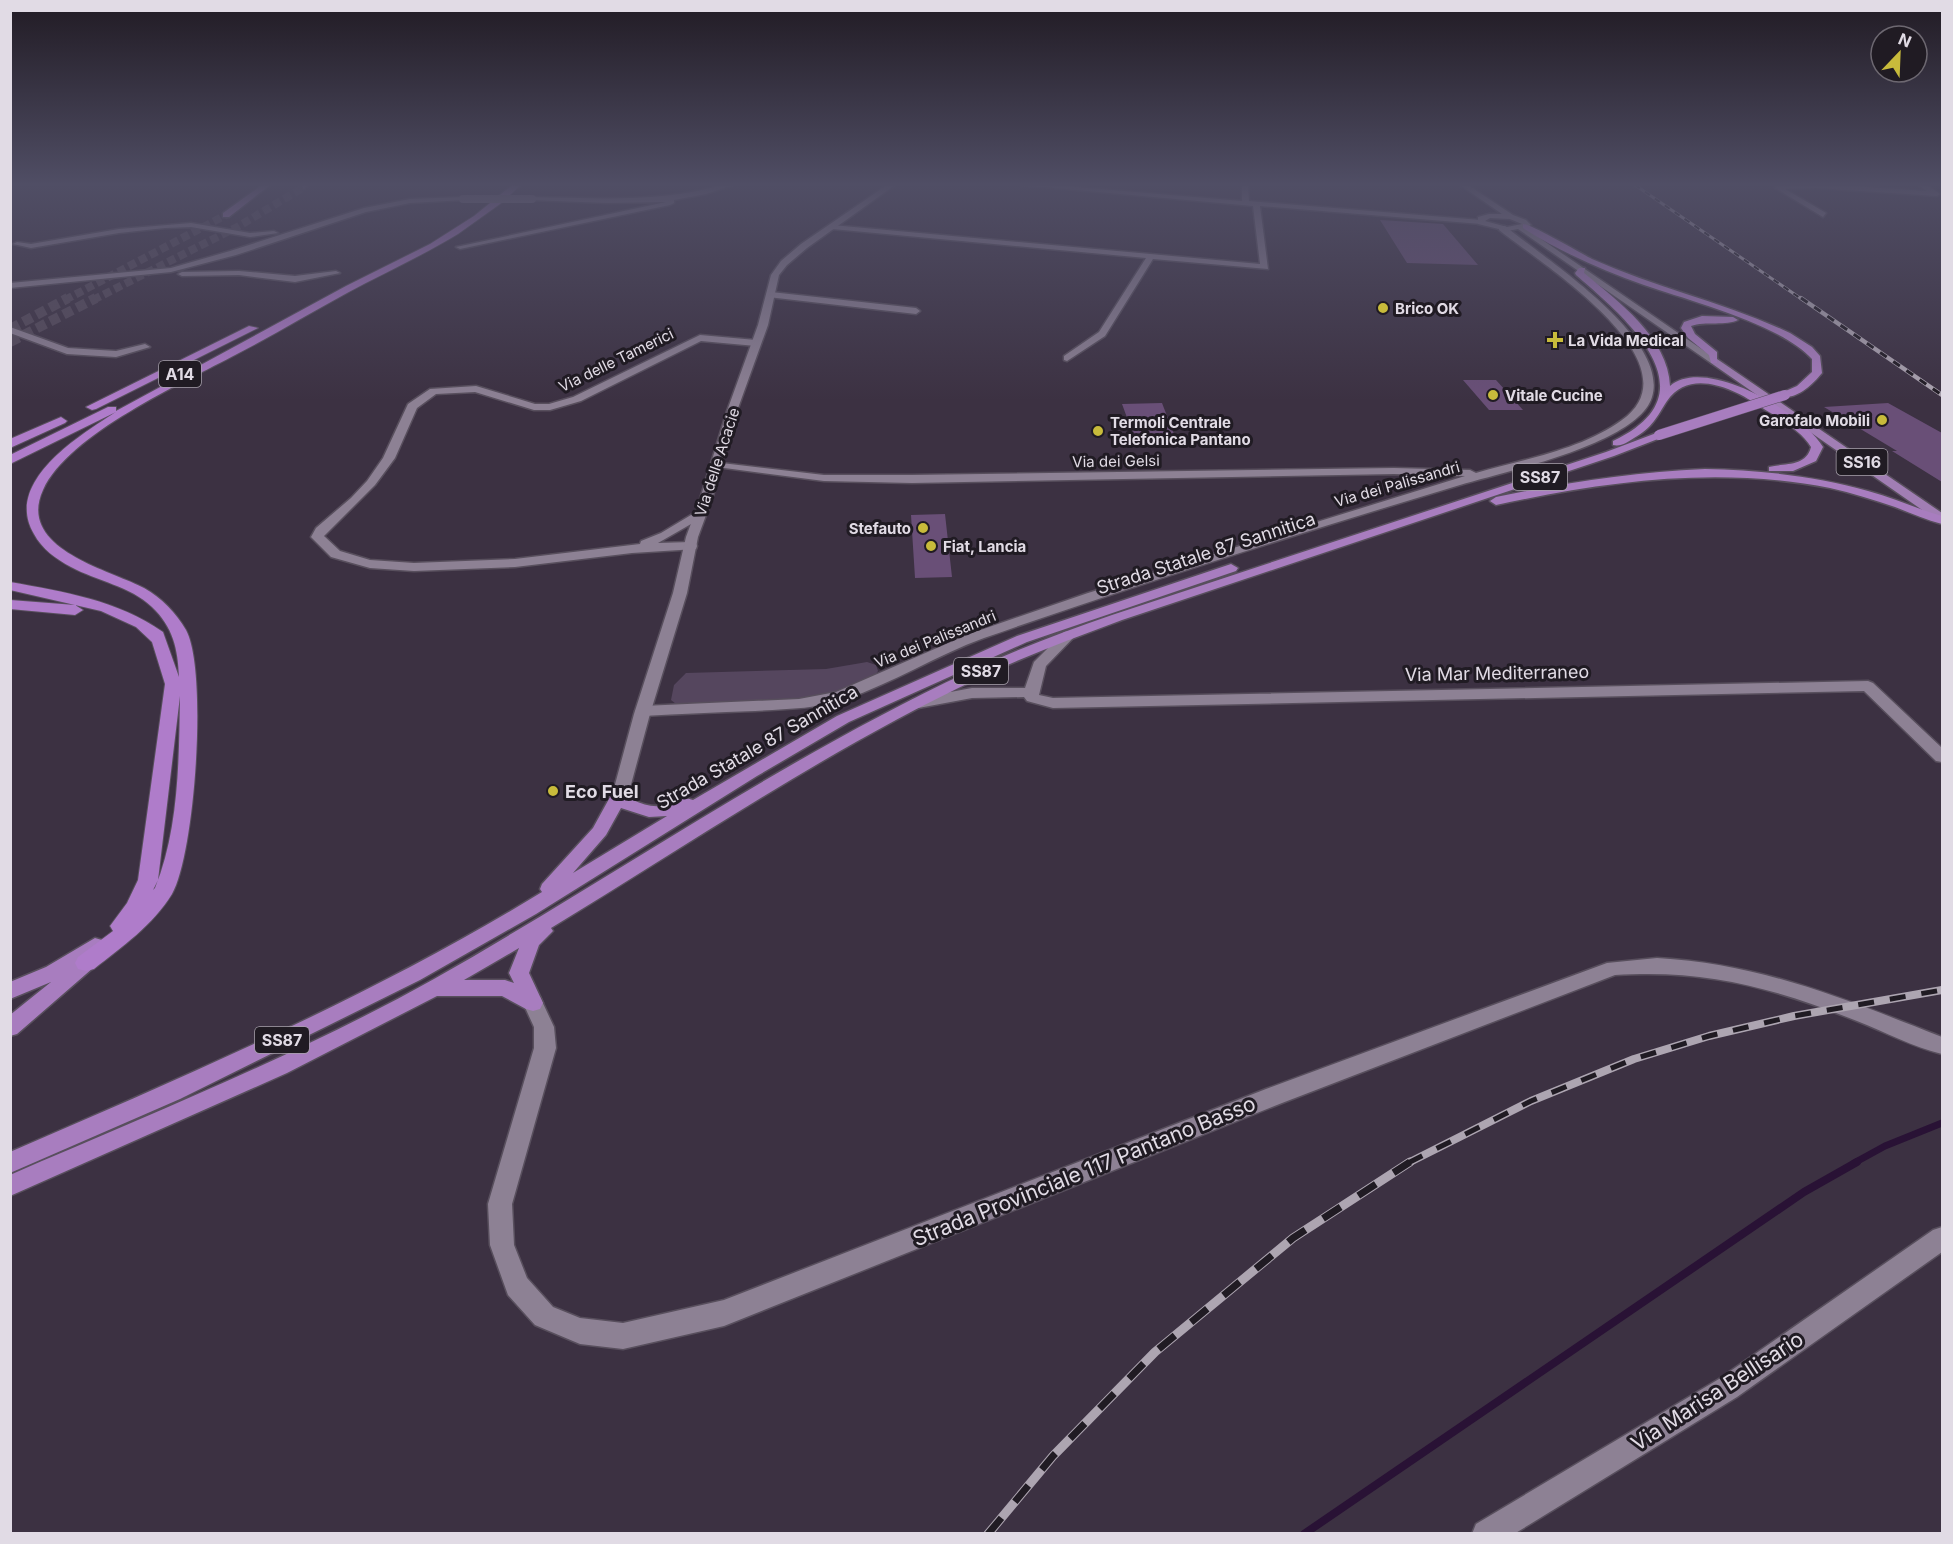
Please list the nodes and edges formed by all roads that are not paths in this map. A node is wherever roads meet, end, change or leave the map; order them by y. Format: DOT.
graph roads {
  1 [pos="219,257"];
  2 [pos="393,257"];
  3 [pos="409,257"];
  4 [pos="792,257"];
  5 [pos="1140,257"];
  6 [pos="1263,257"];
  7 [pos="1538,257"];
  8 [pos="1564,257"];
  9 [pos="1583,257"];
  10 [pos="1150,258"];
  11 [pos="1582,270"];
  12 [pos="154,272"];
  13 [pos="336,273"];
  14 [pos="10,286"];
  15 [pos="349,288"];
  16 [pos="771,295"];
  17 [pos="916,311"];
  18 [pos="273,319"];
  19 [pos="262,324"];
  20 [pos="1764,326"];
  21 [pos="10,330"];
  22 [pos="756,343"];
  23 [pos="145,347"];
  24 [pos="1067,358"];
  25 [pos="1714,361"];
  26 [pos="1665,397"];
  27 [pos="1659,435"];
  28 [pos="10,446"];
  29 [pos="1599,450"];
  30 [pos="10,460"];
  31 [pos="717,464"];
  32 [pos="1516,465"];
  33 [pos="1737,473"];
  34 [pos="701,513"];
  35 [pos="1422,518"];
  36 [pos="1942,519"];
  37 [pos="665,536"];
  38 [pos="691,547"];
  39 [pos="634,549"];
  40 [pos="10,586"];
  41 [pos="10,604"];
  42 [pos="150,629"];
  43 [pos="1069,635"];
  44 [pos="187,668"];
  45 [pos="173,684"];
  46 [pos="1031,692"];
  47 [pos="913,704"];
  48 [pos="643,711"];
  49 [pos="1942,757"];
  50 [pos="751,772"];
  51 [pos="621,792"];
  52 [pos="576,905"];
  53 [pos="529,909"];
  54 [pos="119,926"];
  55 [pos="86,963"];
  56 [pos="435,988"];
  57 [pos="10,991"];
  58 [pos="532,1003"];
  59 [pos="10,1028"];
  60 [pos="1942,1046"];
  61 [pos="16,1159"];
  62 [pos="10,1186"];
  63 [pos="1942,1238"];
  64 [pos="1486,1533"];
  1 -- 12 [label="street"];
  2 -- 18 [label="highway"];
  3 -- 15 [label="highway, A14"];
  4 -- 16 [label="street, Via delle Acacie"];
  5 -- 10 [label="street"];
  6 -- 10 [label="street"];
  7 -- 32 [label="street, Via dei Palissandri"];
  8 -- 11 [label="street, SS16"];
  9 -- 20 [label="highway"];
  10 -- 24 [label="street"];
  11 -- 25 [label="street, SS16"];
  11 -- 26 [label="highway"];
  12 -- 13 [label="street"];
  12 -- 14 [label="street"];
  15 -- 30 [label="highway, A14"];
  15 -- 44 [label="highway"];
  16 -- 17 [label="street"];
  16 -- 22 [label="street, Via delle Acacie"];
  19 -- 28 [label="highway, A14"];
  20 -- 25 [label="highway"];
  20 -- 27 [label="highway, bridge"];
  21 -- 23 [label="street"];
  22 -- 31 [label="street, Via delle Acacie"];
  22 -- 39 [label="street, Via delle Tamerici"];
  25 -- 36 [label="main road, SS16"];
  26 -- 29 [label="highway"];
  26 -- 33 [label="highway"];
  27 -- 29 [label="highway"];
  27 -- 35 [label="highway, SS87"];
  29 -- 50 [label="highway, Strada Statale 87 Sannitica / SS87"];
  31 -- 32 [label="street, Via dei Gelsi"];
  31 -- 34 [label="street, Via delle Acacie"];
  32 -- 48 [label="street, Via dei Palissandri"];
  33 -- 35 [label="highway"];
  33 -- 36 [label="highway"];
  34 -- 37 [label="street, Via delle Tamerici"];
  34 -- 38 [label="street, Via delle Acacie"];
  35 -- 43 [label="highway, Strada Statale 87 Sannitica / SS87"];
  37 -- 38 [label="street, Via delle Tamerici"];
  37 -- 39 [label="street, Via delle Tamerici"];
  38 -- 39 [label="street, Via delle Tamerici"];
  38 -- 48 [label="street, Via delle Acacie"];
  40 -- 42 [label="highway"];
  41 -- 45 [label="highway"];
  42 -- 44 [label="highway"];
  42 -- 45 [label="highway"];
  43 -- 46 [label="street"];
  43 -- 47 [label="highway, Strada Statale 87 Sannitica / SS87"];
  44 -- 55 [label="highway"];
  45 -- 54 [label="highway"];
  46 -- 47 [label="street"];
  46 -- 49 [label="street, Via Mar Mediterraneo"];
  47 -- 52 [label="highway, Strada Statale 87 Sannitica / SS87"];
  48 -- 51 [label="street, Via delle Acacie"];
  50 -- 51 [label="highway, SS87"];
  50 -- 53 [label="highway, Strada Statale 87 Sannitica / SS87"];
  51 -- 53 [label="highway, SS87"];
  52 -- 56 [label="highway, Strada Statale 87 Sannitica / SS87"];
  52 -- 58 [label="highway, SS87"];
  53 -- 61 [label="highway, Strada Statale 87 Sannitica / SS87"];
  54 -- 55 [label="highway"];
  54 -- 57 [label="highway"];
  55 -- 59 [label="highway"];
  56 -- 58 [label="highway, SS87"];
  56 -- 62 [label="highway, Strada Statale 87 Sannitica / SS87"];
  58 -- 60 [label="street, Strada Provinciale 117 Pantano Basso"];
  63 -- 64 [label="street, Via Marisa Bellisario"];
}
